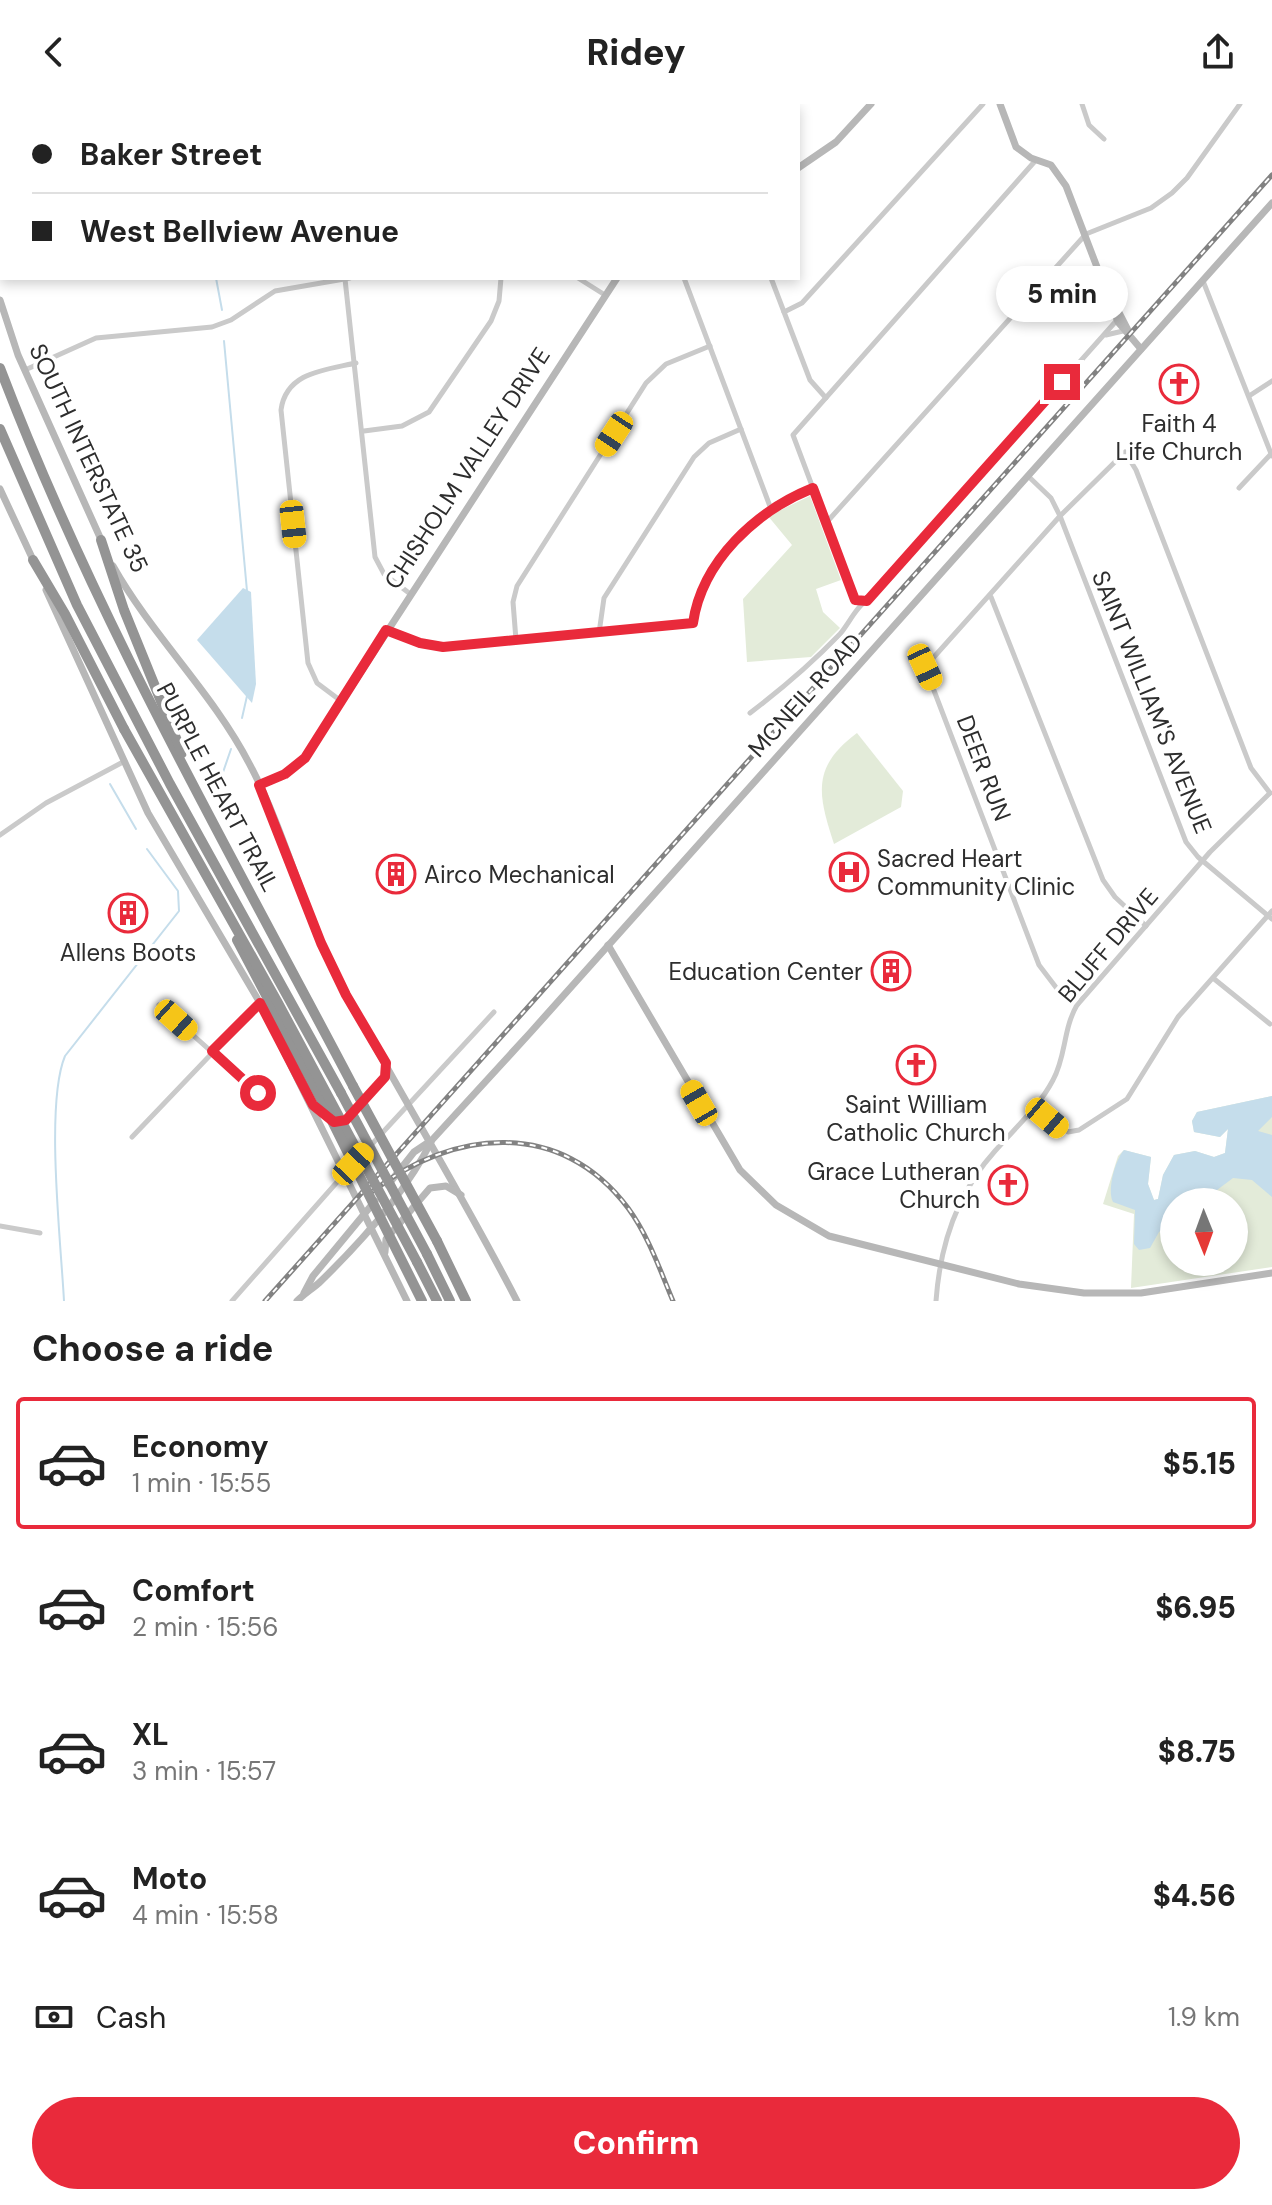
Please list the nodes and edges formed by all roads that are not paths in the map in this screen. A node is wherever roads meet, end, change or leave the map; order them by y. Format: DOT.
graph roads {
  1 [pos="225,104"];
  2 [pos="249,104"];
  3 [pos="871,104"];
  4 [pos="983,104"];
  5 [pos="1000,104"];
  6 [pos="1082,104"];
  7 [pos="1240,104"];
  8 [pos="1104,139"];
  9 [pos="1036,160"];
  10 [pos="800,167"];
  11 [pos="1272,203"];
  12 [pos="1086,234"];
  13 [pos="341,280"];
  14 [pos="347,280"];
  15 [pos="501,280"];
  16 [pos="581,280"];
  17 [pos="616,280"];
  18 [pos="685,280"];
  19 [pos="772,280"];
  20 [pos="1203,281"];
  21 [pos="1109,293"];
  22 [pos="605,295"];
  23 [pos="0,300"];
  24 [pos="784,312"];
  25 [pos="1117,320"];
  26 [pos="1126,333"];
  27 [pos="1101,338"];
  28 [pos="710,346"];
  29 [pos="1141,349"];
  30 [pos="356,363"];
  31 [pos="0,368"];
  32 [pos="25,370"];
  33 [pos="1272,381"];
  34 [pos="1249,396"];
  35 [pos="826,398"];
  36 [pos="0,429"];
  37 [pos="741,429"];
  38 [pos="364,431"];
  39 [pos="1272,455"];
  40 [pos="1028,476"];
  41 [pos="813,488"];
  42 [pos="1239,488"];
  43 [pos="0,489"];
  44 [pos="771,509"];
  45 [pos="1060,516"];
  46 [pos="826,523"];
  47 [pos="101,540"];
  48 [pos="33,560"];
  49 [pos="409,593"];
  50 [pos="991,597"];
  51 [pos="862,603"];
  52 [pos="386,630"];
  53 [pos="599,633"];
  54 [pos="516,640"];
  55 [pos="341,701"];
  56 [pos="750,713"];
  57 [pos="123,762"];
  58 [pos="191,777"];
  59 [pos="170,784"];
  60 [pos="259,785"];
  61 [pos="1271,792"];
  62 [pos="0,835"];
  63 [pos="1203,861"];
  64 [pos="1270,915"];
  65 [pos="1146,926"];
  66 [pos="608,945"];
  67 [pos="1213,978"];
  68 [pos="260,1003"];
  69 [pos="159,1005"];
  70 [pos="1077,1005"];
  71 [pos="494,1012"];
  72 [pos="1270,1024"];
  73 [pos="212,1051"];
  74 [pos="386,1063"];
  75 [pos="258,1093"];
  76 [pos="410,1103"];
  77 [pos="313,1105"];
  78 [pos="1034,1107"];
  79 [pos="132,1137"];
  80 [pos="432,1140"];
  81 [pos="344,1173"];
  82 [pos="463,1197"];
  83 [pos="364,1215"];
  84 [pos="0,1226"];
  85 [pos="370,1226"];
  86 [pos="40,1233"];
  87 [pos="386,1257"];
  88 [pos="942,1266"];
  89 [pos="1272,1273"];
  90 [pos="304,1293"];
  91 [pos="232,1301"];
  92 [pos="297,1301"];
  93 [pos="407,1301"];
  94 [pos="422,1301"];
  95 [pos="437,1301"];
  96 [pos="450,1301"];
  97 [pos="466,1301"];
  98 [pos="517,1301"];
  99 [pos="936,1301"];
  1 -- 2 [label="street"];
  3 -- 10 [label="main road"];
  4 -- 24 [label="street"];
  5 -- 9 [label="main road"];
  6 -- 8 [label="street"];
  7 -- 12 [label="street"];
  9 -- 12 [label="main road"];
  9 -- 35 [label="street"];
  11 -- 20 [label="main road, MCNEIL ROAD"];
  12 -- 21 [label="main road"];
  12 -- 46 [label="street"];
  13 -- 32 [label="street"];
  14 -- 30 [label="street"];
  15 -- 38 [label="street"];
  16 -- 22 [label="street"];
  17 -- 22 [label="main road, CHISHOLM VALLEY DRIVE"];
  18 -- 28 [label="street"];
  19 -- 24 [label="street"];
  20 -- 29 [label="main road, MCNEIL ROAD"];
  20 -- 34 [label="street"];
  21 -- 25 [label="main road"];
  21 -- 26 [label="main road"];
  22 -- 49 [label="main road, CHISHOLM VALLEY DRIVE"];
  23 -- 32 [label="main road, SOUTH INTERSTATE 35"];
  24 -- 35 [label="street"];
  25 -- 26 [label="main road"];
  25 -- 27 [label="street"];
  26 -- 27 [label="street"];
  26 -- 29 [label="main road"];
  27 -- 51 [label="street"];
  28 -- 37 [label="street"];
  28 -- 54 [label="street"];
  29 -- 40 [label="main road, MCNEIL ROAD"];
  30 -- 38 [label="street"];
  30 -- 55 [label="street"];
  31 -- 58 [label="highway, PURPLE HEART TRAIL"];
  32 -- 47 [label="main road, SOUTH INTERSTATE 35"];
  33 -- 34 [label="street"];
  34 -- 39 [label="street"];
  35 -- 41 [label="street"];
  36 -- 59 [label="highway, PURPLE HEART TRAIL"];
  37 -- 44 [label="street"];
  37 -- 53 [label="street"];
  38 -- 49 [label="street"];
  39 -- 42 [label="street"];
  40 -- 45 [label="street, SAINT WILLIAM'S AVENUE"];
  40 -- 66 [label="main road, MCNEIL ROAD"];
  41 -- 44 [label="street"];
  41 -- 46 [label="street"];
  43 -- 48 [label="main road"];
  44 -- 53 [label="street"];
  45 -- 50 [label="street"];
  45 -- 61 [label="street"];
  45 -- 63 [label="street, SAINT WILLIAM'S AVENUE"];
  46 -- 51 [label="street"];
  47 -- 58 [label="highway"];
  47 -- 60 [label="main road, SOUTH INTERSTATE 35"];
  48 -- 57 [label="main road"];
  48 -- 95 [label="highway, bridge"];
  49 -- 52 [label="main road, CHISHOLM VALLEY DRIVE"];
  50 -- 65 [label="street"];
  50 -- 70 [label="street, DEER RUN"];
  51 -- 56 [label="street"];
  52 -- 54 [label="street"];
  52 -- 55 [label="main road, CHISHOLM VALLEY DRIVE"];
  53 -- 54 [label="street"];
  55 -- 60 [label="main road, CHISHOLM VALLEY DRIVE"];
  57 -- 62 [label="street"];
  57 -- 68 [label="main road"];
  58 -- 97 [label="highway, PURPLE HEART TRAIL, bridge"];
  59 -- 94 [label="highway, bridge"];
  59 -- 96 [label="highway, PURPLE HEART TRAIL, bridge"];
  60 -- 74 [label="main road, SOUTH INTERSTATE 35"];
  61 -- 63 [label="street, BLUFF DRIVE"];
  63 -- 64 [label="street, SAINT WILLIAM'S AVENUE"];
  63 -- 65 [label="street, BLUFF DRIVE"];
  64 -- 67 [label="street"];
  65 -- 70 [label="street, BLUFF DRIVE"];
  66 -- 80 [label="main road, MCNEIL ROAD"];
  66 -- 88 [label="main road"];
  67 -- 72 [label="street"];
  67 -- 78 [label="street"];
  68 -- 73 [label="street"];
  68 -- 77 [label="main road"];
  69 -- 73 [label="street"];
  70 -- 78 [label="street, BLUFF DRIVE"];
  71 -- 76 [label="street"];
  73 -- 75 [label="street"];
  73 -- 79 [label="street"];
  74 -- 76 [label="main road, SOUTH INTERSTATE 35"];
  74 -- 77 [label="main road"];
  76 -- 80 [label="main road, SOUTH INTERSTATE 35"];
  76 -- 81 [label="street"];
  77 -- 81 [label="main road"];
  78 -- 88 [label="street, BLUFF DRIVE"];
  80 -- 82 [label="main road, SOUTH INTERSTATE 35"];
  80 -- 83 [label="main road, MCNEIL ROAD"];
  80 -- 85 [label="main road, MCNEIL ROAD"];
  81 -- 83 [label="main road"];
  81 -- 91 [label="street"];
  82 -- 87 [label="main road"];
  82 -- 98 [label="main road, SOUTH INTERSTATE 35"];
  83 -- 85 [label="main road"];
  83 -- 90 [label="main road, MCNEIL ROAD"];
  84 -- 86 [label="street"];
  85 -- 87 [label="main road"];
  85 -- 90 [label="main road, MCNEIL ROAD"];
  87 -- 93 [label="main road"];
  88 -- 89 [label="main road"];
  88 -- 99 [label="street, BLUFF DRIVE"];
  90 -- 92 [label="main road"];
}
